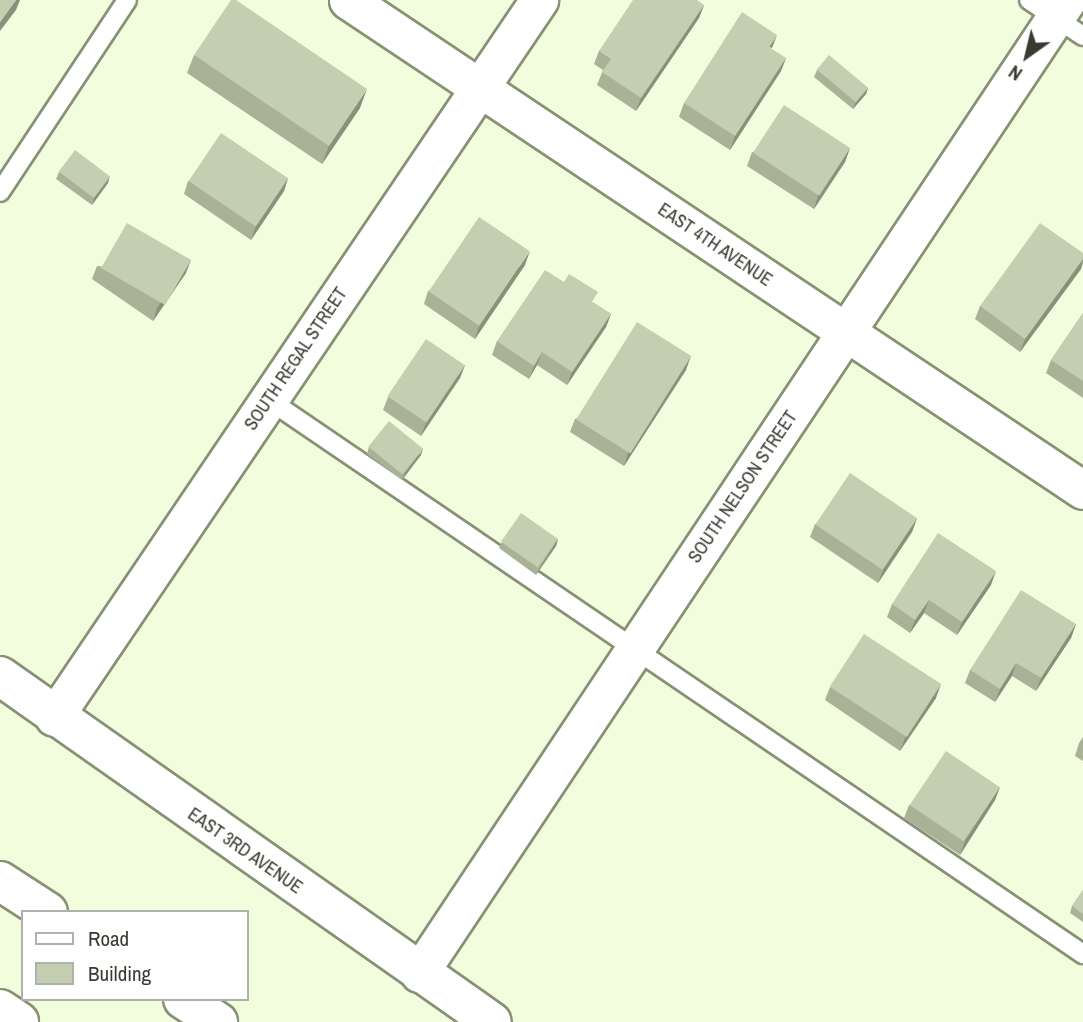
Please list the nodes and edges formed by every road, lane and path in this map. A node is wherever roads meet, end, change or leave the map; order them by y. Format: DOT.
graph roads {
  1 [pos="127,0"];
  2 [pos="348,0"];
  3 [pos="539,0"];
  4 [pos="1059,13"];
  5 [pos="480,88"];
  6 [pos="0,192"];
  7 [pos="846,333"];
  8 [pos="269,400"];
  9 [pos="1083,490"];
  10 [pos="636,648"];
  11 [pos="0,676"];
  12 [pos="54,717"];
  13 [pos="0,881"];
  14 [pos="45,910"];
  15 [pos="1083,954"];
  16 [pos="419,973"];
  17 [pos="186,1001"];
  18 [pos="0,1009"];
  19 [pos="19,1022"];
  20 [pos="218,1022"];
  21 [pos="492,1022"];
  1 -- 6 [label="lane"];
  2 -- 5 [label="street, EAST 4TH AVENUE"];
  3 -- 5 [label="street, SOUTH REGAL STREET"];
  4 -- 7 [label="street, SOUTH NELSON STREET"];
  5 -- 7 [label="street, EAST 4TH AVENUE"];
  5 -- 8 [label="street, SOUTH REGAL STREET"];
  7 -- 9 [label="street, EAST 4TH AVENUE"];
  7 -- 10 [label="street, SOUTH NELSON STREET"];
  8 -- 10 [label="lane"];
  8 -- 12 [label="street, SOUTH REGAL STREET"];
  10 -- 15 [label="lane"];
  10 -- 16 [label="street, SOUTH NELSON STREET"];
  11 -- 12 [label="main road, EAST 3RD AVENUE"];
  12 -- 16 [label="main road, EAST 3RD AVENUE"];
  13 -- 14 [label="main road"];
  16 -- 21 [label="main road, EAST 3RD AVENUE"];
  17 -- 20 [label="main road"];
  18 -- 19 [label="main road"];
}
